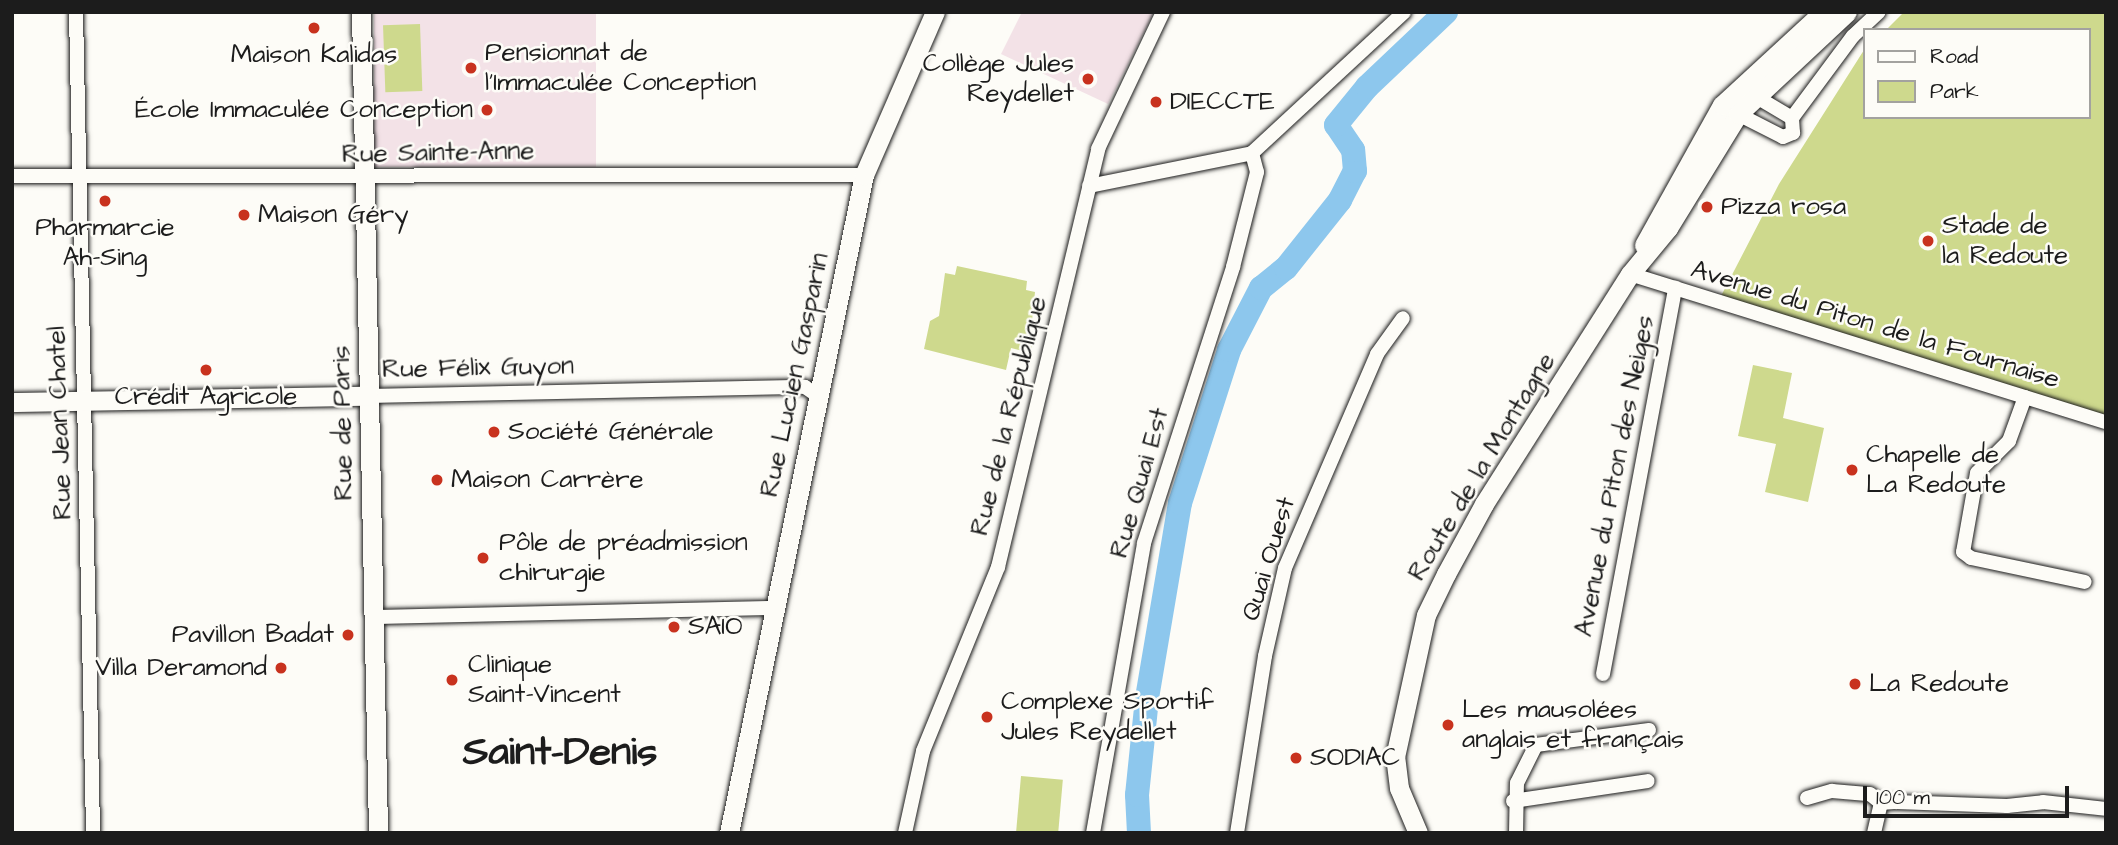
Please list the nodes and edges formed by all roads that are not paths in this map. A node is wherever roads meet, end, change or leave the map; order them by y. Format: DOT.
graph roads {
  1 [pos="76,12"];
  2 [pos="361,12"];
  3 [pos="935,12"];
  4 [pos="1163,12"];
  5 [pos="1404,12"];
  6 [pos="1823,12"];
  7 [pos="1847,12"];
  8 [pos="1879,12"];
  9 [pos="1747,91"];
  10 [pos="1730,109"];
  11 [pos="1792,118"];
  12 [pos="1252,153"];
  13 [pos="864,175"];
  14 [pos="12,176"];
  15 [pos="78,177"];
  16 [pos="365,178"];
  17 [pos="1089,186"];
  18 [pos="1634,268"];
  19 [pos="1675,288"];
  20 [pos="1403,318"];
  21 [pos="817,395"];
  22 [pos="368,396"];
  23 [pos="2025,397"];
  24 [pos="83,401"];
  25 [pos="12,402"];
  26 [pos="2106,422"];
  27 [pos="2085,582"];
  28 [pos="772,608"];
  29 [pos="373,617"];
  30 [pos="1603,674"];
  31 [pos="1649,730"];
  32 [pos="1648,781"];
  33 [pos="1807,798"];
  34 [pos="1513,801"];
  35 [pos="1881,803"];
  36 [pos="2106,809"];
  37 [pos="93,833"];
  38 [pos="378,833"];
  39 [pos="729,833"];
  40 [pos="905,833"];
  41 [pos="1093,833"];
  42 [pos="1237,833"];
  43 [pos="1418,833"];
  44 [pos="1516,833"];
  45 [pos="1874,833"];
  1 -- 15 [label="street, Rue Jean Chatel"];
  2 -- 16 [label="main road, Rue de Paris"];
  3 -- 13 [label="main road, Rue Lucien Gasparin"];
  4 -- 17 [label="street, Rue de la République"];
  5 -- 12 [label="street"];
  6 -- 9 [label="main road, Route de la Montagne"];
  7 -- 9 [label="main road, Route de la Montagne"];
  8 -- 11 [label="street"];
  9 -- 10 [label="main road, Route de la Montagne"];
  9 -- 11 [label="street"];
  10 -- 11 [label="street"];
  10 -- 18 [label="main road, Route de la Montagne"];
  12 -- 17 [label="street"];
  12 -- 41 [label="street, Rue Quai Est"];
  13 -- 16 [label="street, Rue Sainte-Anne"];
  13 -- 21 [label="main road, Rue Lucien Gasparin"];
  14 -- 15 [label="street, Rue Sainte-Anne"];
  15 -- 16 [label="street, Rue Sainte-Anne"];
  15 -- 24 [label="street, Rue Jean Chatel"];
  16 -- 22 [label="main road, Rue de Paris"];
  17 -- 40 [label="street, Rue de la République"];
  18 -- 19 [label="street, Avenue du Piton de la Fournaise"];
  18 -- 43 [label="main road, Route de la Montagne"];
  19 -- 23 [label="street, Avenue du Piton de la Fournaise"];
  19 -- 30 [label="street, Avenue du Piton des Neiges"];
  20 -- 42 [label="street, Quai Ouest"];
  21 -- 22 [label="street, Rue Félix Guyon"];
  21 -- 28 [label="main road, Rue Lucien Gasparin"];
  22 -- 24 [label="main road, Rue Félix Guyon"];
  22 -- 29 [label="main road, Rue de Paris"];
  23 -- 26 [label="street, Avenue du Piton de la Fournaise"];
  23 -- 27 [label="street"];
  24 -- 25 [label="main road, Rue Félix Guyon"];
  24 -- 37 [label="street, Rue Jean Chatel"];
  28 -- 29 [label="street"];
  28 -- 39 [label="main road, Rue Lucien Gasparin"];
  29 -- 38 [label="main road, Rue de Paris"];
  31 -- 34 [label="street"];
  32 -- 34 [label="street"];
  33 -- 35 [label="street"];
  34 -- 44 [label="street"];
  35 -- 36 [label="street"];
  35 -- 45 [label="street"];
}
